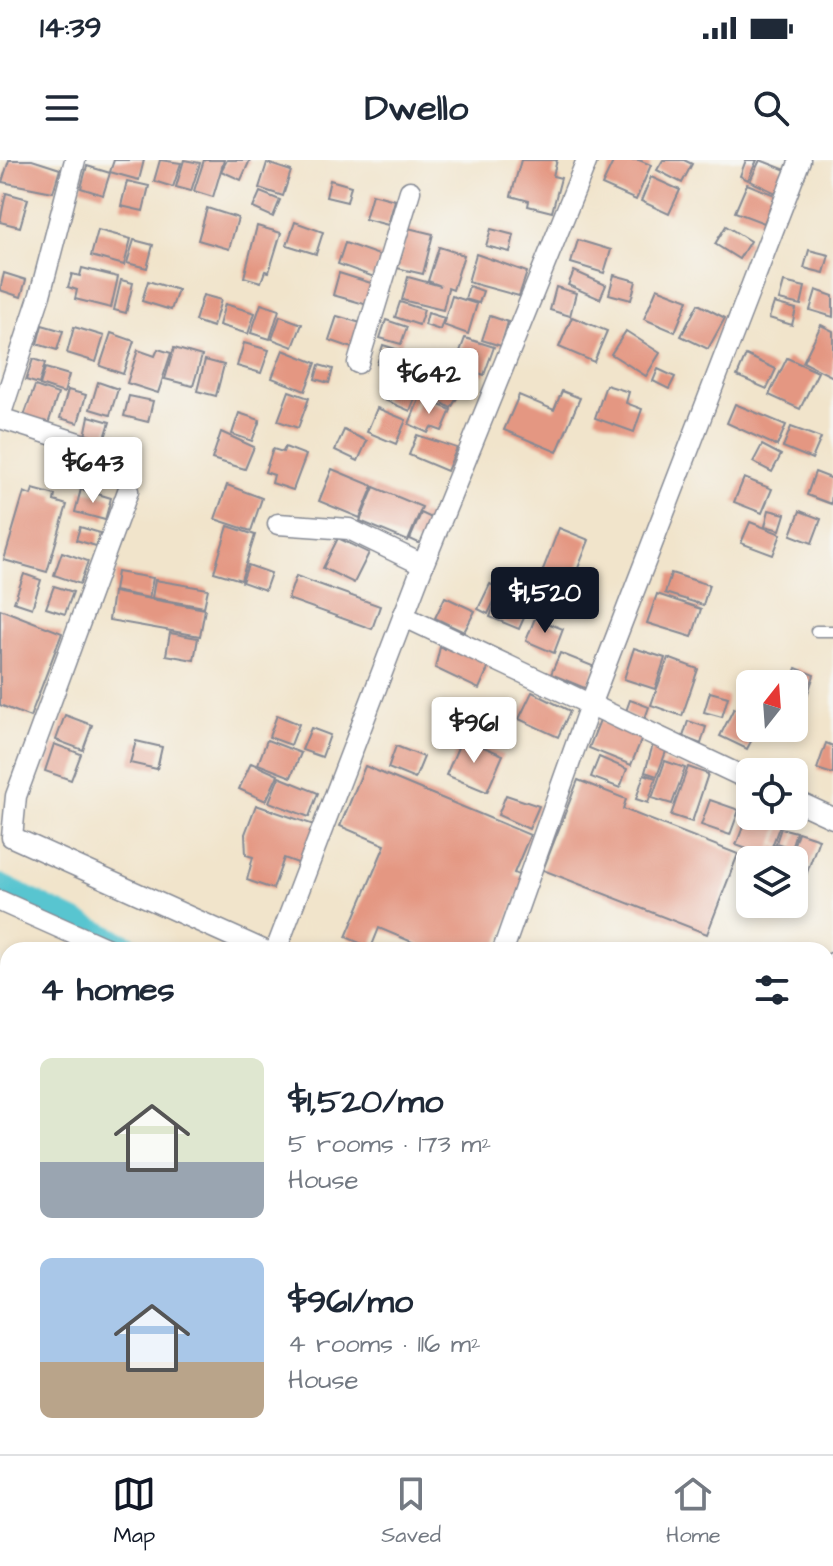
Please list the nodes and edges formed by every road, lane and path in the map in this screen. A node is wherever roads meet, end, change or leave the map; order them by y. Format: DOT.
graph roads {
  1 [pos="75,160"];
  2 [pos="587,160"];
  3 [pos="800,160"];
  4 [pos="410,191"];
  5 [pos="358,363"];
  6 [pos="0,417"];
  7 [pos="94,463"];
  8 [pos="128,491"];
  9 [pos="278,524"];
  10 [pos="423,565"];
  11 [pos="403,616"];
  12 [pos="816,631"];
  13 [pos="833,631"];
  14 [pos="590,705"];
  15 [pos="736,773"];
  16 [pos="808,806"];
  17 [pos="833,818"];
  18 [pos="0,901"];
  19 [pos="92,942"];
  20 [pos="245,942"];
  21 [pos="279,942"];
  22 [pos="506,942"];
  1 -- 6 [label="street"];
  2 -- 10 [label="street"];
  3 -- 14 [label="street"];
  4 -- 5 [label="street"];
  6 -- 7 [label="street"];
  8 -- 20 [label="street"];
  9 -- 10 [label="street"];
  10 -- 11 [label="street"];
  11 -- 14 [label="street"];
  11 -- 21 [label="street"];
  12 -- 13 [label="lane"];
  14 -- 15 [label="street"];
  14 -- 22 [label="street"];
  16 -- 17 [label="street"];
  18 -- 19 [label="street"];
}
